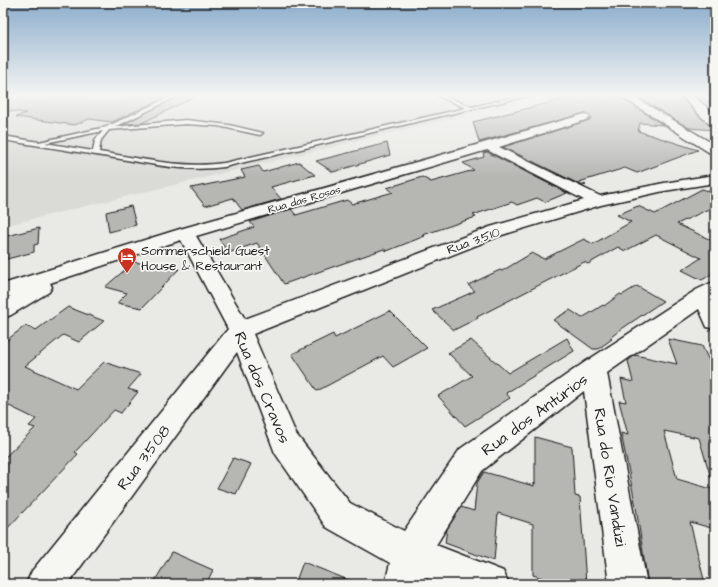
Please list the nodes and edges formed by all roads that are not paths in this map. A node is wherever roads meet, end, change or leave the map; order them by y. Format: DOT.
graph roads {
  1 [pos="120,122"];
  2 [pos="174,122"];
  3 [pos="182,122"];
  4 [pos="409,122"];
  5 [pos="567,122"];
  6 [pos="669,122"];
  7 [pos="108,128"];
  8 [pos="260,133"];
  9 [pos="3,138"];
  10 [pos="36,143"];
  11 [pos="488,146"];
  12 [pos="715,150"];
  13 [pos="95,154"];
  14 [pos="714,179"];
  15 [pos="598,200"];
  16 [pos="186,233"];
  17 [pos="71,270"];
  18 [pos="3,290"];
  19 [pos="709,291"];
  20 [pos="3,310"];
  21 [pos="715,321"];
  22 [pos="240,330"];
  23 [pos="594,369"];
  24 [pos="410,554"];
  25 [pos="45,584"];
  26 [pos="404,584"];
  27 [pos="490,584"];
  28 [pos="628,584"];
  1 -- 7 [label="lane"];
  2 -- 7 [label="lane"];
  3 -- 8 [label="lane"];
  4 -- 13 [label="lane"];
  5 -- 11 [label="street, Rua das Rosas"];
  6 -- 12 [label="street"];
  7 -- 10 [label="lane"];
  7 -- 13 [label="lane"];
  9 -- 10 [label="lane"];
  10 -- 13 [label="lane"];
  11 -- 15 [label="street"];
  11 -- 16 [label="street, Rua das Rosas"];
  14 -- 15 [label="street, Rua 3.510"];
  15 -- 22 [label="street, Rua 3.510"];
  16 -- 17 [label="street, Rua das Rosas"];
  16 -- 22 [label="street, Rua dos Cravos"];
  17 -- 18 [label="street, Rua das Rosas"];
  17 -- 20 [label="street"];
  19 -- 21 [label="street"];
  19 -- 23 [label="street, Rua dos Antúrios"];
  22 -- 24 [label="street, Rua dos Cravos"];
  22 -- 25 [label="street, Rua 3.508"];
  23 -- 24 [label="street, Rua dos Antúrios"];
  23 -- 28 [label="street, Rua do Rio Vandúzi"];
  24 -- 26 [label="street, Rua dos Antúrios"];
  24 -- 27 [label="street, Rua dos Cravos"];
}
